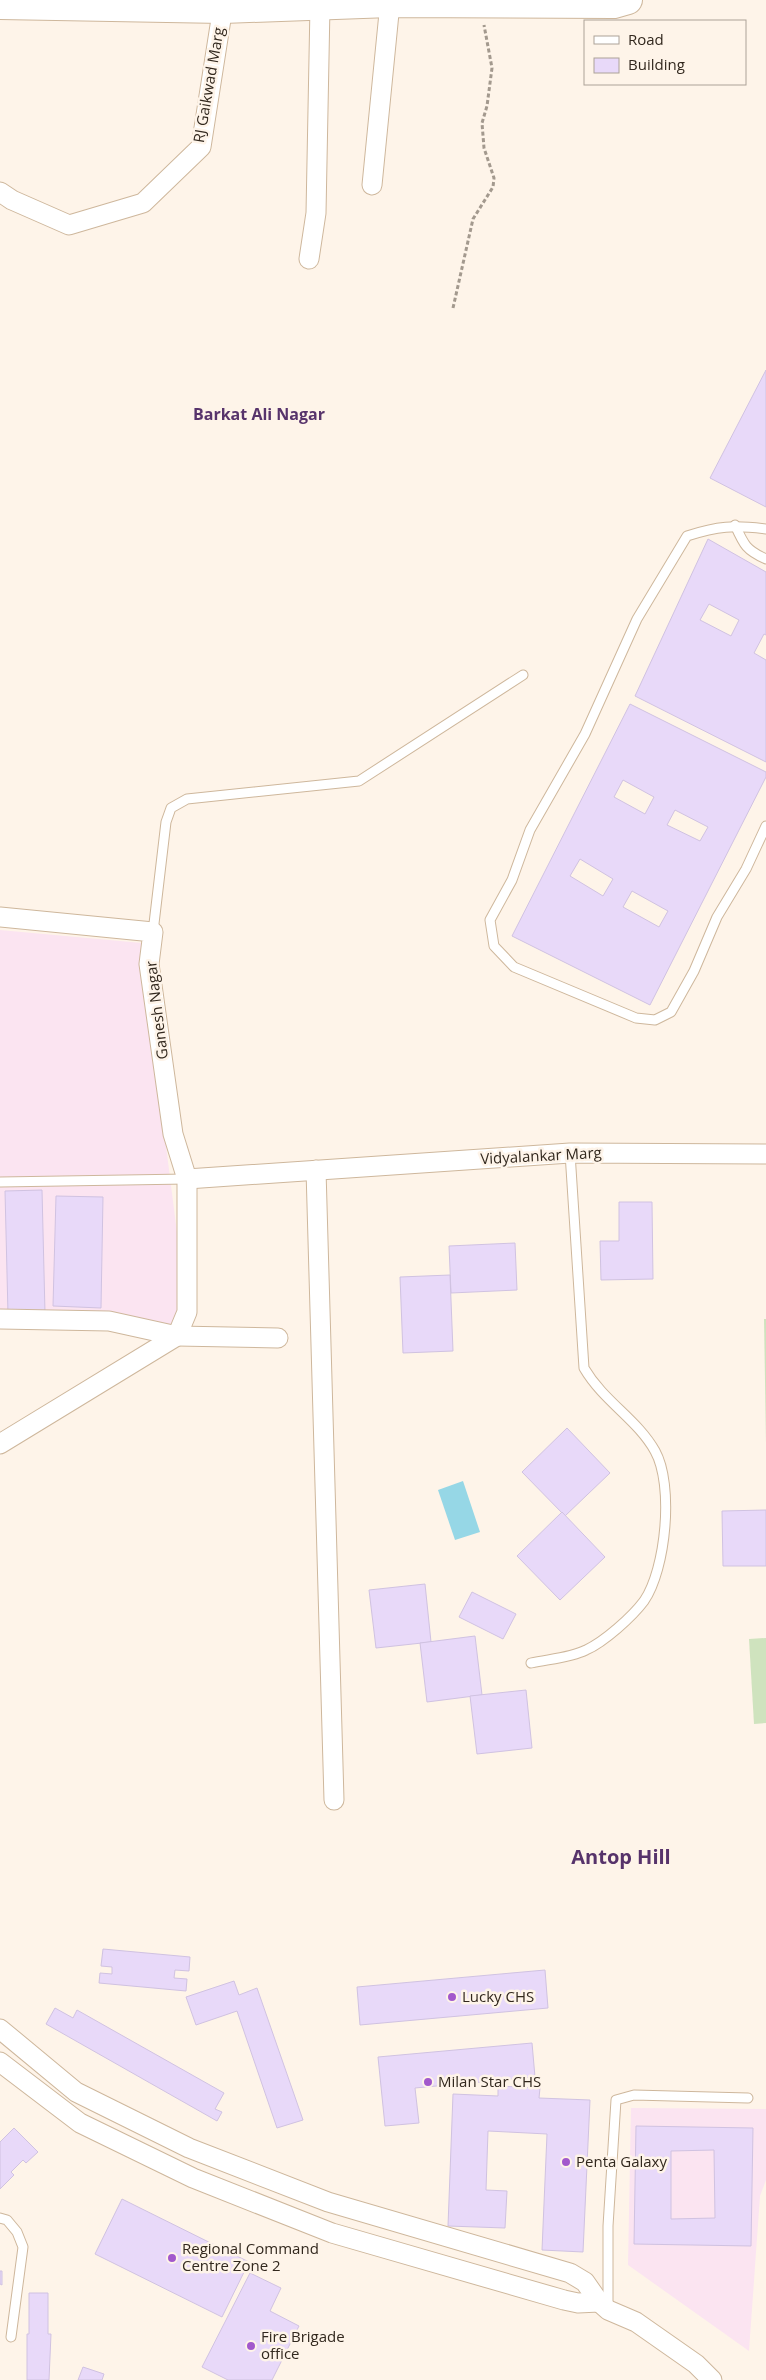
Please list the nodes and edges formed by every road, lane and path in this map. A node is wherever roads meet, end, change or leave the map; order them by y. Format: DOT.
graph roads {
  1 [pos="628,0"];
  2 [pos="390,3"];
  3 [pos="480,3"];
  4 [pos="223,4"];
  5 [pos="0,5"];
  6 [pos="320,6"];
  7 [pos="372,185"];
  8 [pos="0,192"];
  9 [pos="309,259"];
  10 [pos="453,308"];
  11 [pos="735,525"];
  12 [pos="766,529"];
  13 [pos="766,559"];
  14 [pos="523,675"];
  15 [pos="766,826"];
  16 [pos="0,917"];
  17 [pos="153,932"];
  18 [pos="570,1153"];
  19 [pos="766,1154"];
  20 [pos="316,1170"];
  21 [pos="187,1179"];
  22 [pos="0,1182"];
  23 [pos="0,1319"];
  24 [pos="177,1336"];
  25 [pos="278,1338"];
  26 [pos="0,1444"];
  27 [pos="531,1663"];
  28 [pos="334,1800"];
  29 [pos="0,2029"];
  30 [pos="0,2062"];
  31 [pos="748,2098"];
  32 [pos="246,2170"];
  33 [pos="233,2194"];
  34 [pos="0,2218"];
  35 [pos="604,2306"];
  36 [pos="11,2337"];
  37 [pos="712,2380"];
  1 -- 3 [label="main road"];
  2 -- 3 [label="main road"];
  2 -- 6 [label="main road"];
  2 -- 7 [label="street"];
  3 -- 10 [label="path"];
  4 -- 5 [label="main road"];
  4 -- 6 [label="main road"];
  4 -- 8 [label="street, RJ Gaikwad Marg"];
  6 -- 9 [label="street"];
  11 -- 12 [label="lane"];
  11 -- 13 [label="lane"];
  11 -- 15 [label="lane"];
  14 -- 17 [label="lane"];
  16 -- 17 [label="street"];
  17 -- 21 [label="street, Ganesh Nagar"];
  18 -- 19 [label="street, Vidyalankar Marg"];
  18 -- 20 [label="street, Vidyalankar Marg"];
  18 -- 27 [label="lane"];
  20 -- 21 [label="street, Vidyalankar Marg"];
  20 -- 28 [label="street"];
  21 -- 22 [label="lane"];
  21 -- 24 [label="street, Ganesh Nagar"];
  23 -- 24 [label="street"];
  24 -- 25 [label="street"];
  24 -- 26 [label="street"];
  29 -- 32 [label="street"];
  30 -- 33 [label="street"];
  31 -- 35 [label="lane"];
  32 -- 33 [label="street"];
  32 -- 35 [label="street"];
  33 -- 35 [label="street"];
  34 -- 36 [label="lane"];
  35 -- 37 [label="street"];
}
